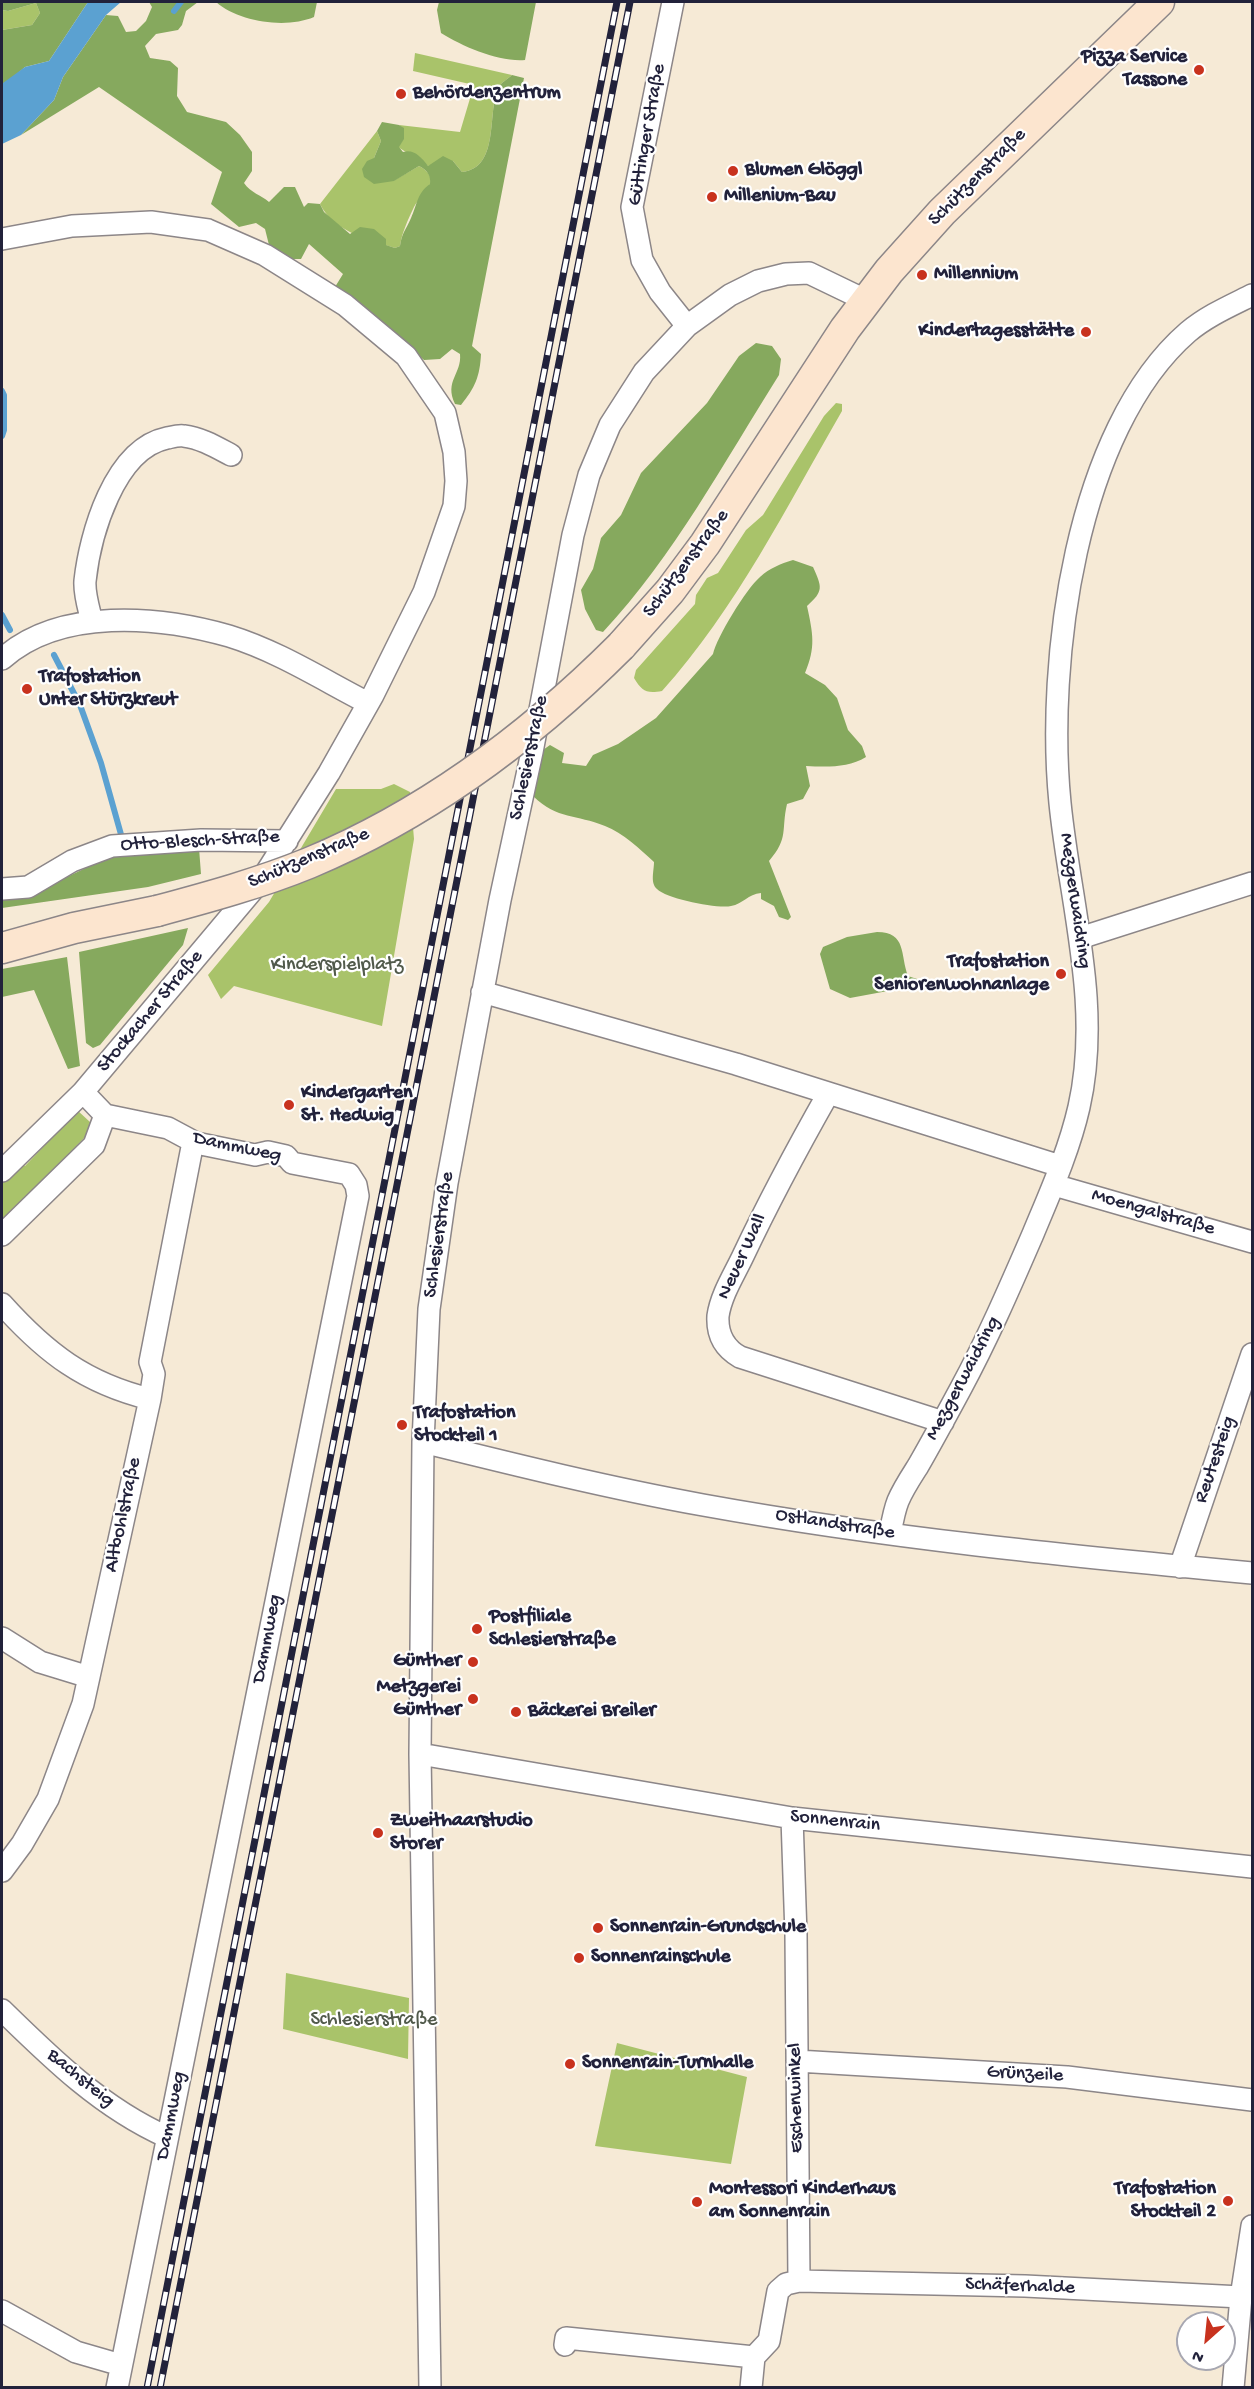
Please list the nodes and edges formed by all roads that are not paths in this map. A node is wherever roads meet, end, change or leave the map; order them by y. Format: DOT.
graph roads {
  1 [pos="673,2"];
  2 [pos="1159,2"];
  3 [pos="2,239"];
  4 [pos="1252,295"];
  5 [pos="865,300"];
  6 [pos="687,326"];
  7 [pos="231,455"];
  8 [pos="92,622"];
  9 [pos="2,659"];
  10 [pos="368,703"];
  11 [pos="287,842"];
  12 [pos="1252,883"];
  13 [pos="2,889"];
  14 [pos="68,929"];
  15 [pos="2,937"];
  16 [pos="1080,939"];
  17 [pos="2,948"];
  18 [pos="482,992"];
  19 [pos="83,1092"];
  20 [pos="828,1094"];
  21 [pos="105,1115"];
  22 [pos="193,1142"];
  23 [pos="2,1171"];
  24 [pos="1057,1175"];
  25 [pos="2,1235"];
  26 [pos="1252,1242"];
  27 [pos="2,1304"];
  28 [pos="1252,1354"];
  29 [pos="150,1399"];
  30 [pos="943,1422"];
  31 [pos="423,1442"];
  32 [pos="890,1534"];
  33 [pos="1180,1566"];
  34 [pos="1252,1573"];
  35 [pos="2,1638"];
  36 [pos="88,1677"];
  37 [pos="420,1754"];
  38 [pos="792,1818"];
  39 [pos="1252,1867"];
  40 [pos="2,1872"];
  41 [pos="2,2010"];
  42 [pos="797,2061"];
  43 [pos="1252,2100"];
  44 [pos="167,2137"];
  45 [pos="1252,2226"];
  46 [pos="799,2281"];
  47 [pos="1241,2297"];
  48 [pos="2,2311"];
  49 [pos="565,2345"];
  50 [pos="754,2357"];
  51 [pos="121,2365"];
  52 [pos="117,2388"];
  53 [pos="430,2388"];
  54 [pos="752,2388"];
  55 [pos="1233,2388"];
  1 -- 6 [label="street, Güttinger Straße"];
  2 -- 5 [label="main road, Schützenstraße"];
  3 -- 10 [label="street, Otto-Blesch-Straße"];
  4 -- 16 [label="street, Mezgerwaidring"];
  5 -- 6 [label="street, Schlesierstraße"];
  5 -- 14 [label="main road, Schützenstraße, bridge"];
  6 -- 18 [label="street, Schlesierstraße"];
  7 -- 8 [label="street"];
  8 -- 9 [label="street"];
  8 -- 10 [label="street"];
  10 -- 11 [label="street, Otto-Blesch-Straße"];
  11 -- 13 [label="street, Otto-Blesch-Straße"];
  11 -- 19 [label="street, Stockacher Straße"];
  12 -- 16 [label="street"];
  14 -- 15 [label="main road, Schützenstraße"];
  14 -- 17 [label="main road, Schützenstraße"];
  16 -- 24 [label="street, Mezgerwaidring"];
  18 -- 20 [label="street"];
  18 -- 31 [label="street, Schlesierstraße"];
  19 -- 21 [label="street"];
  19 -- 23 [label="street, Stockacher Straße"];
  20 -- 24 [label="street"];
  20 -- 30 [label="street, Neuer Wall"];
  21 -- 22 [label="street, Dammweg"];
  21 -- 25 [label="street"];
  22 -- 29 [label="street, Altbohlstraße"];
  22 -- 44 [label="street, Dammweg"];
  24 -- 26 [label="street, Moengalstraße"];
  24 -- 30 [label="street, Mezgerwaidring"];
  27 -- 29 [label="street"];
  28 -- 33 [label="street, Reutesteig"];
  29 -- 36 [label="street, Altbohlstraße"];
  30 -- 32 [label="street, Mezgerwaidring"];
  31 -- 32 [label="street, Ostlandstraße"];
  31 -- 37 [label="street, Schlesierstraße"];
  32 -- 33 [label="street, Ostlandstraße"];
  33 -- 34 [label="street, Ostlandstraße"];
  35 -- 36 [label="street"];
  36 -- 40 [label="street, Altbohlstraße"];
  37 -- 38 [label="street, Sonnenrain"];
  37 -- 53 [label="street, Schlesierstraße"];
  38 -- 39 [label="street, Sonnenrain"];
  38 -- 42 [label="street, Eschenwinkel"];
  41 -- 44 [label="street, Bachsteig"];
  42 -- 43 [label="street, Grünzeile"];
  42 -- 46 [label="street, Eschenwinkel"];
  44 -- 51 [label="street, Dammweg"];
  45 -- 47 [label="street"];
  46 -- 47 [label="street, Schäferhalde"];
  46 -- 50 [label="street"];
  47 -- 55 [label="street"];
  48 -- 51 [label="street"];
  49 -- 50 [label="street"];
  50 -- 54 [label="street"];
  51 -- 52 [label="street, Dammweg"];
}
